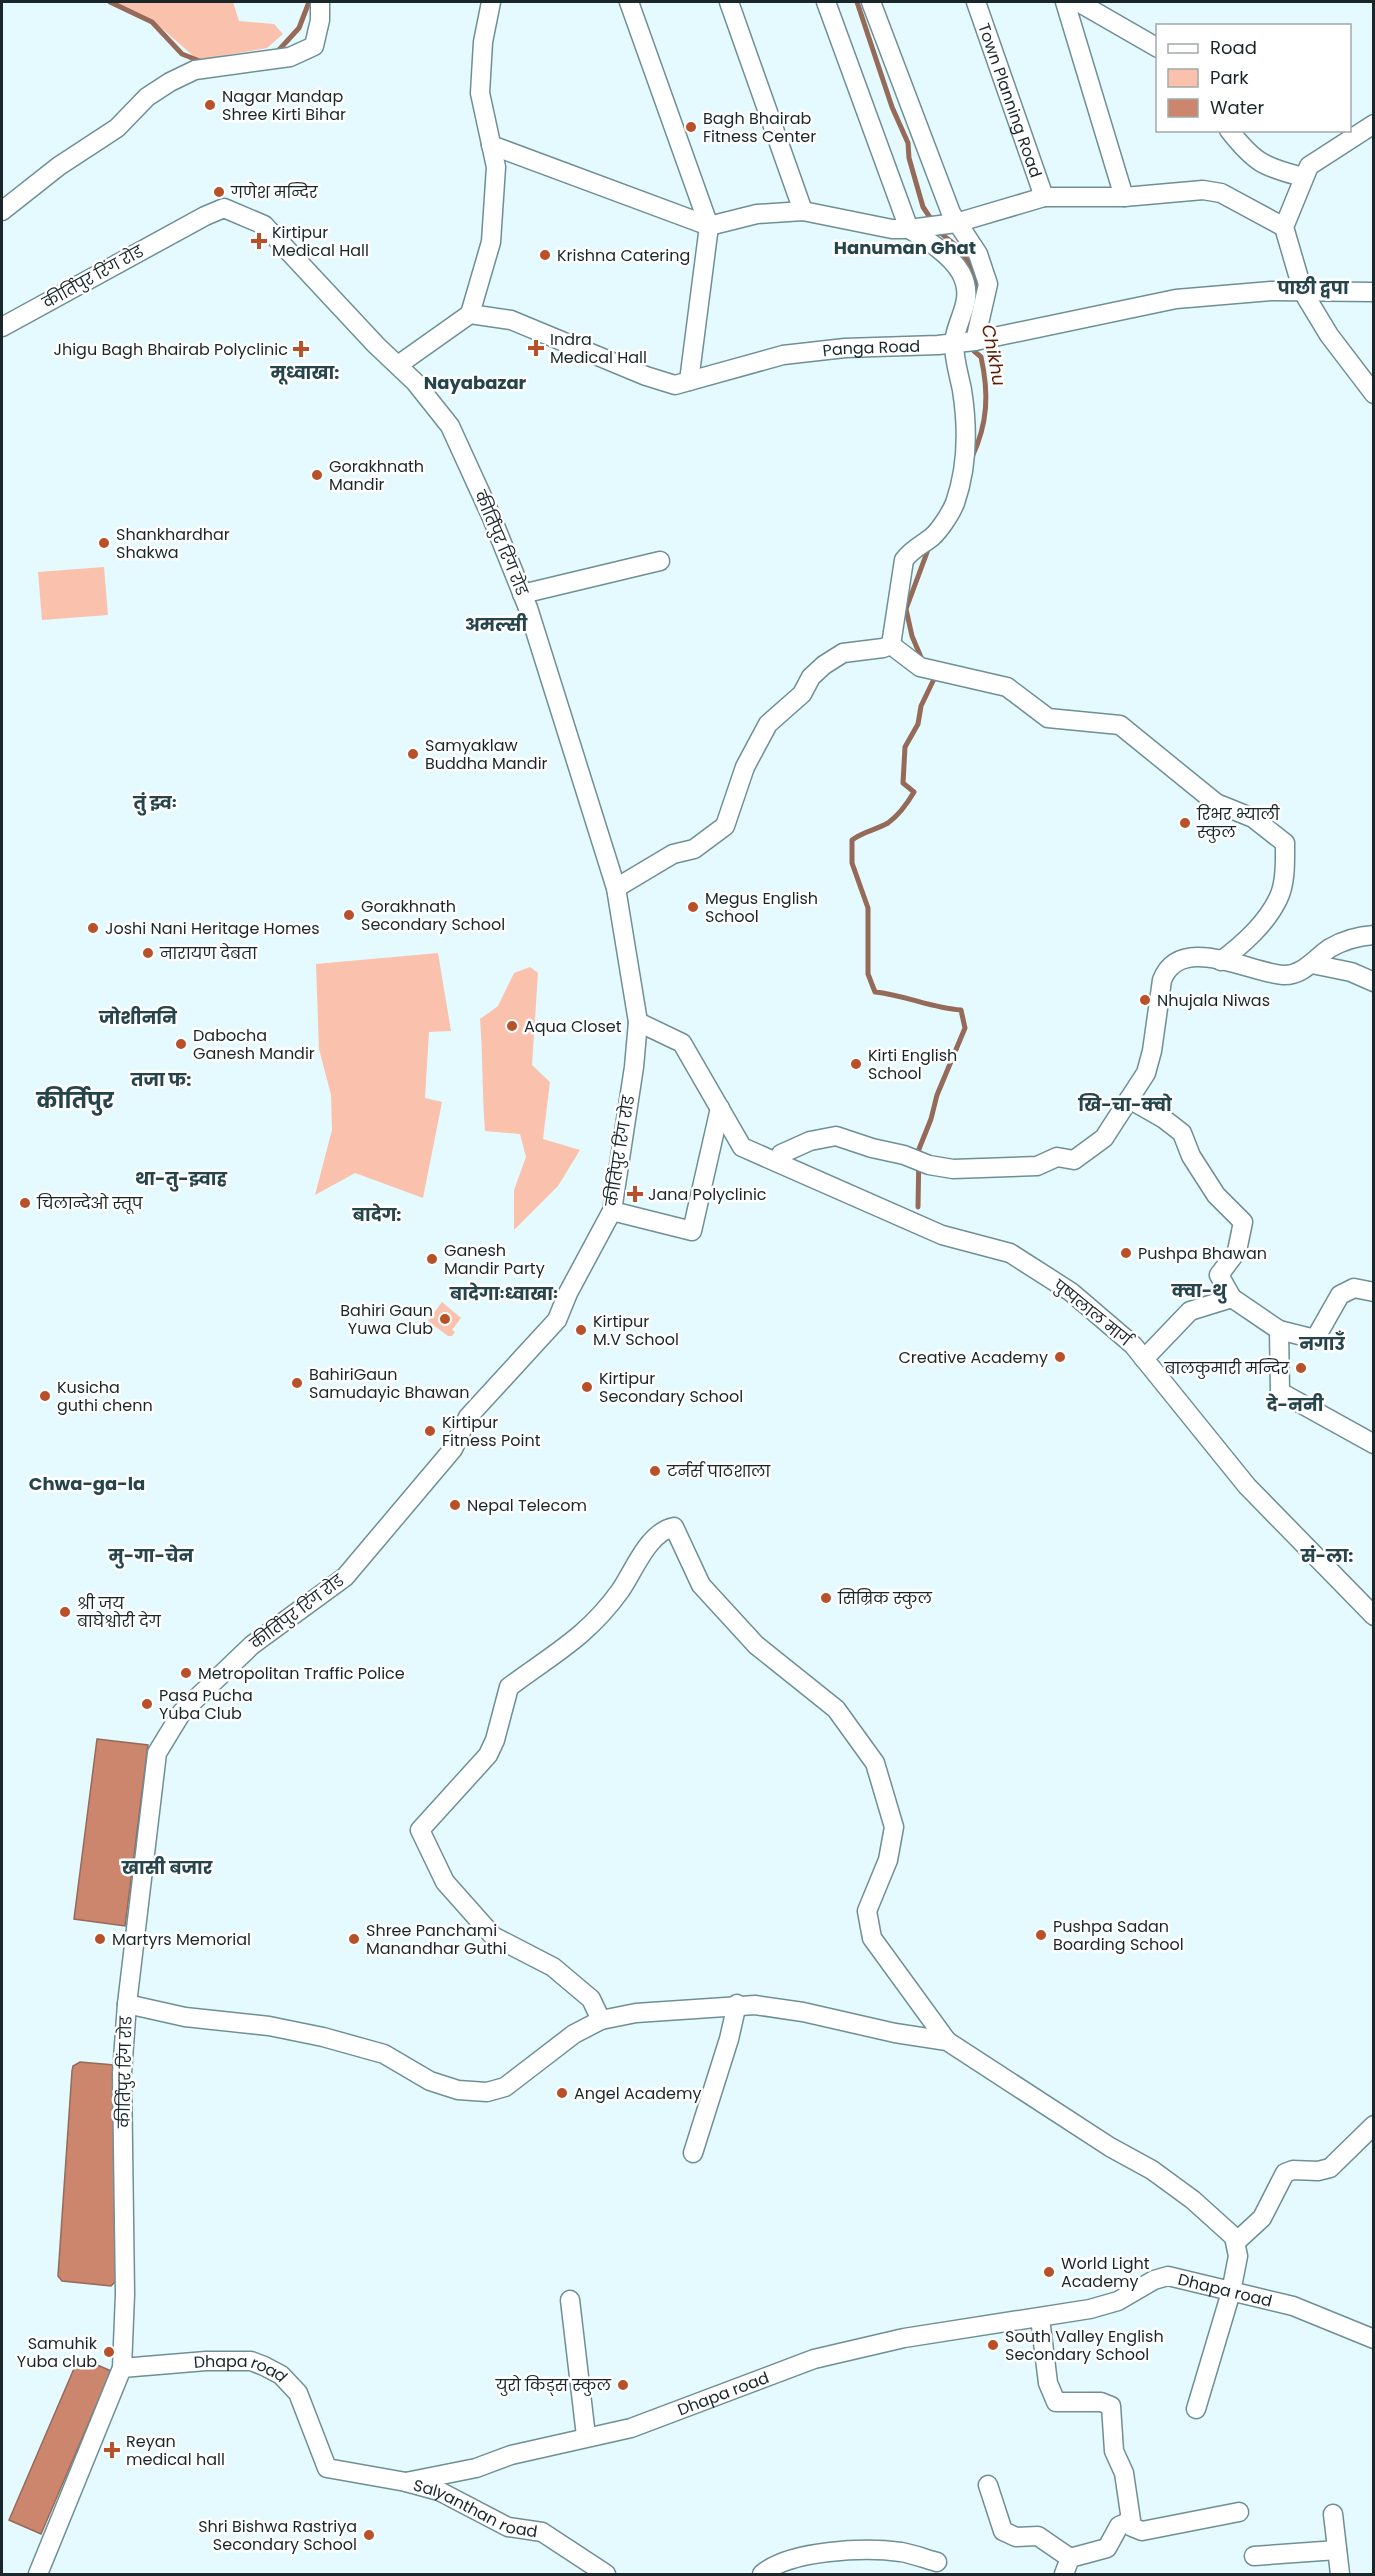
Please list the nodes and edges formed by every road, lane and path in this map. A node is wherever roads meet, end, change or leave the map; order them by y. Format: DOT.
graph roads {
  1 [pos="320,2"];
  2 [pos="491,2"];
  3 [pos="629,2"];
  4 [pos="729,2"];
  5 [pos="826,2"];
  6 [pos="870,2"];
  7 [pos="976,2"];
  8 [pos="1065,2"];
  9 [pos="1078,2"];
  10 [pos="1156,47"];
  11 [pos="1374,124"];
  12 [pos="1230,132"];
  13 [pos="491,145"];
  14 [pos="1303,177"];
  15 [pos="1044,197"];
  16 [pos="1124,197"];
  17 [pos="2,211"];
  18 [pos="803,211"];
  19 [pos="956,223"];
  20 [pos="709,226"];
  21 [pos="1284,226"];
  22 [pos="917,228"];
  23 [pos="1303,292"];
  24 [pos="1374,292"];
  25 [pos="470,314"];
  26 [pos="2,327"];
  27 [pos="962,342"];
  28 [pos="398,365"];
  29 [pos="689,381"];
  30 [pos="1374,394"];
  31 [pos="660,561"];
  32 [pos="522,594"];
  33 [pos="891,645"];
  34 [pos="616,888"];
  35 [pos="1374,935"];
  36 [pos="1221,961"];
  37 [pos="1312,964"];
  38 [pos="1374,982"];
  39 [pos="638,1022"];
  40 [pos="1129,1100"];
  41 [pos="720,1108"];
  42 [pos="777,1162"];
  43 [pos="612,1211"];
  44 [pos="1374,1292"];
  45 [pos="1232,1298"];
  46 [pos="1279,1330"];
  47 [pos="1144,1359"];
  48 [pos="1374,1444"];
  49 [pos="1374,1616"];
  50 [pos="127,2004"];
  51 [pos="736,2004"];
  52 [pos="601,2020"];
  53 [pos="947,2041"];
  54 [pos="1374,2126"];
  55 [pos="693,2152"];
  56 [pos="1236,2242"];
  57 [pos="1231,2292"];
  58 [pos="570,2300"];
  59 [pos="1040,2318"];
  60 [pos="1374,2339"];
  61 [pos="122,2368"];
  62 [pos="1196,2409"];
  63 [pos="586,2436"];
  64 [pos="406,2482"];
  65 [pos="988,2485"];
  66 [pos="1239,2512"];
  67 [pos="1333,2514"];
  68 [pos="1130,2521"];
  69 [pos="1337,2550"];
  70 [pos="1254,2556"];
  71 [pos="937,2562"];
  72 [pos="1067,2566"];
  73 [pos="38,2574"];
  74 [pos="606,2574"];
  75 [pos="762,2574"];
  76 [pos="1340,2574"];
  1 -- 17 [label="street"];
  2 -- 13 [label="street"];
  3 -- 20 [label="street"];
  4 -- 18 [label="street"];
  5 -- 22 [label="street"];
  6 -- 19 [label="street"];
  7 -- 15 [label="street, Town Planning Road"];
  8 -- 16 [label="street"];
  9 -- 10 [label="street"];
  11 -- 14 [label="street"];
  12 -- 14 [label="street"];
  13 -- 20 [label="street"];
  13 -- 25 [label="street"];
  14 -- 21 [label="street"];
  15 -- 16 [label="street, Town Planning Road"];
  15 -- 19 [label="street, Town Planning Road"];
  16 -- 21 [label="street, Town Planning Road"];
  18 -- 20 [label="street"];
  18 -- 22 [label="street"];
  19 -- 22 [label="street, Town Planning Road"];
  19 -- 27 [label="street"];
  20 -- 29 [label="street"];
  21 -- 23 [label="street"];
  22 -- 27 [label="street"];
  23 -- 24 [label="street, Panga Road"];
  23 -- 27 [label="street, Panga Road"];
  23 -- 30 [label="street"];
  25 -- 28 [label="street"];
  25 -- 29 [label="street, Panga Road"];
  26 -- 28 [label="street, कीर्तिपुर रिंग रोड"];
  27 -- 29 [label="street, Panga Road"];
  27 -- 33 [label="street"];
  28 -- 32 [label="street, कीर्तिपुर रिंग रोड"];
  31 -- 32 [label="street"];
  32 -- 34 [label="street, कीर्तिपुर रिंग रोड"];
  33 -- 34 [label="street"];
  33 -- 36 [label="street"];
  34 -- 39 [label="street, कीर्तिपुर रिंग रोड"];
  35 -- 37 [label="street"];
  36 -- 37 [label="street"];
  36 -- 40 [label="street"];
  37 -- 38 [label="street"];
  39 -- 41 [label="street, पुष्पलाल मार्ग"];
  39 -- 43 [label="street, कीर्तिपुर रिंग रोड"];
  40 -- 42 [label="street"];
  40 -- 45 [label="street"];
  41 -- 42 [label="street, पुष्पलाल मार्ग"];
  41 -- 43 [label="street"];
  42 -- 47 [label="street, पुष्पलाल मार्ग"];
  43 -- 50 [label="street, कीर्तिपुर रिंग रोड"];
  44 -- 46 [label="street"];
  45 -- 46 [label="street"];
  45 -- 47 [label="street"];
  46 -- 48 [label="street"];
  47 -- 49 [label="street, पुष्पलाल मार्ग"];
  50 -- 52 [label="street"];
  50 -- 61 [label="street, कीर्तिपुर रिंग रोड"];
  51 -- 52 [label="street"];
  51 -- 53 [label="street"];
  51 -- 55 [label="street"];
  52 -- 53 [label="street"];
  53 -- 56 [label="street"];
  54 -- 56 [label="street"];
  56 -- 57 [label="street"];
  57 -- 59 [label="street, Dhapa road"];
  57 -- 60 [label="street, Dhapa road"];
  57 -- 62 [label="street"];
  58 -- 63 [label="street"];
  59 -- 63 [label="street, Dhapa road"];
  59 -- 68 [label="street"];
  61 -- 64 [label="street, Dhapa road"];
  61 -- 73 [label="street, कीर्तिपुर रिंग रोड"];
  63 -- 64 [label="street, Dhapa road"];
  64 -- 74 [label="street, Salyanthan road"];
  65 -- 72 [label="street"];
  66 -- 68 [label="street"];
  67 -- 69 [label="street"];
  68 -- 72 [label="street"];
  69 -- 70 [label="street"];
  69 -- 76 [label="street"];
  71 -- 75 [label="street"];
}
